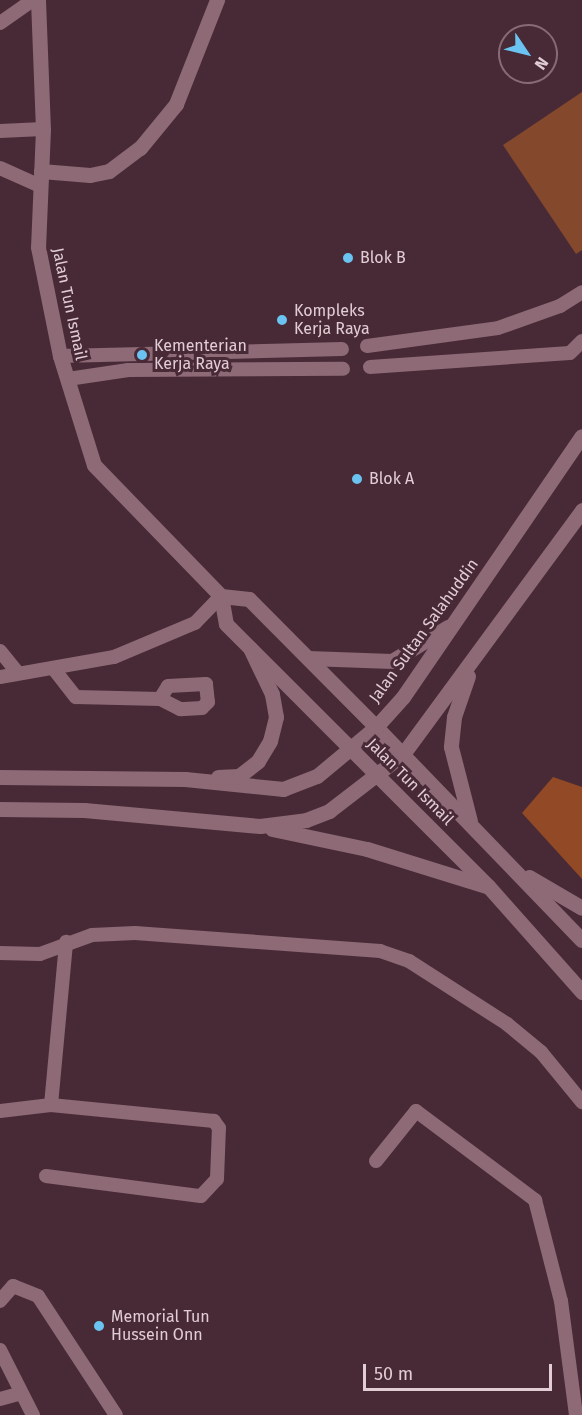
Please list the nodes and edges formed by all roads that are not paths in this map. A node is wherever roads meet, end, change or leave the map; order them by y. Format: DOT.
graph roads {
  1 [pos="35,0"];
  2 [pos="217,0"];
  3 [pos="0,23"];
  4 [pos="43,129"];
  5 [pos="0,130"];
  6 [pos="0,168"];
  7 [pos="39,178"];
  8 [pos="582,292"];
  9 [pos="582,341"];
  10 [pos="367,346"];
  11 [pos="342,349"];
  12 [pos="60,356"];
  13 [pos="370,367"];
  14 [pos="343,369"];
  15 [pos="68,379"];
  16 [pos="582,436"];
  17 [pos="582,510"];
  18 [pos="221,596"];
  19 [pos="456,622"];
  20 [pos="250,648"];
  21 [pos="0,651"];
  22 [pos="308,658"];
  23 [pos="473,662"];
  24 [pos="53,668"];
  25 [pos="18,674"];
  26 [pos="0,677"];
  27 [pos="160,699"];
  28 [pos="376,727"];
  29 [pos="352,750"];
  30 [pos="403,754"];
  31 [pos="378,776"];
  32 [pos="0,777"];
  33 [pos="185,779"];
  34 [pos="0,809"];
  35 [pos="471,823"];
  36 [pos="260,826"];
  37 [pos="516,869"];
  38 [pos="488,886"];
  39 [pos="582,908"];
  40 [pos="582,940"];
  41 [pos="66,942"];
  42 [pos="0,953"];
  43 [pos="582,992"];
  44 [pos="582,1102"];
  45 [pos="51,1105"];
  46 [pos="0,1111"];
  47 [pos="376,1161"];
  48 [pos="46,1176"];
  49 [pos="0,1301"];
  50 [pos="0,1350"];
  51 [pos="19,1394"];
  52 [pos="0,1399"];
  53 [pos="33,1415"];
  54 [pos="116,1415"];
  55 [pos="576,1415"];
  1 -- 3 [label="lane"];
  1 -- 4 [label="street, Jalan Tun Ismail"];
  2 -- 7 [label="street"];
  4 -- 5 [label="lane"];
  4 -- 7 [label="street, Jalan Tun Ismail"];
  6 -- 7 [label="lane"];
  7 -- 12 [label="street, Jalan Tun Ismail"];
  8 -- 10 [label="lane"];
  9 -- 13 [label="lane"];
  11 -- 12 [label="lane"];
  12 -- 15 [label="street, Jalan Tun Ismail"];
  14 -- 15 [label="lane"];
  15 -- 18 [label="street, Jalan Tun Ismail"];
  16 -- 19 [label="street, Jalan Sultan Salahuddin"];
  17 -- 23 [label="street"];
  18 -- 20 [label="street, Jalan Tun Ismail"];
  18 -- 22 [label="street, Jalan Tun Ismail"];
  18 -- 24 [label="lane"];
  19 -- 22 [label="street"];
  19 -- 28 [label="street, Jalan Sultan Salahuddin"];
  20 -- 29 [label="street, Jalan Tun Ismail"];
  20 -- 33 [label="street"];
  21 -- 25 [label="lane"];
  22 -- 28 [label="street, Jalan Tun Ismail"];
  23 -- 30 [label="street"];
  23 -- 35 [label="street"];
  24 -- 25 [label="lane"];
  24 -- 27 [label="lane"];
  25 -- 26 [label="lane"];
  28 -- 29 [label="street, Jalan Sultan Salahuddin"];
  28 -- 30 [label="street, Jalan Tun Ismail"];
  29 -- 31 [label="street, Jalan Tun Ismail"];
  29 -- 33 [label="street, Jalan Sultan Salahuddin"];
  30 -- 31 [label="street"];
  30 -- 35 [label="street, Jalan Tun Ismail"];
  31 -- 36 [label="street"];
  31 -- 38 [label="street, Jalan Tun Ismail"];
  32 -- 33 [label="street, Jalan Sultan Salahuddin"];
  34 -- 36 [label="street"];
  35 -- 37 [label="street, Jalan Tun Ismail"];
  36 -- 38 [label="street"];
  37 -- 39 [label="street"];
  37 -- 40 [label="street, Jalan Tun Ismail"];
  38 -- 43 [label="street, Jalan Tun Ismail"];
  41 -- 42 [label="lane"];
  41 -- 44 [label="lane"];
  41 -- 45 [label="lane"];
  45 -- 46 [label="lane"];
  45 -- 48 [label="lane"];
  47 -- 55 [label="lane"];
  49 -- 54 [label="lane"];
  50 -- 51 [label="lane"];
  51 -- 52 [label="lane"];
  51 -- 53 [label="lane"];
}
